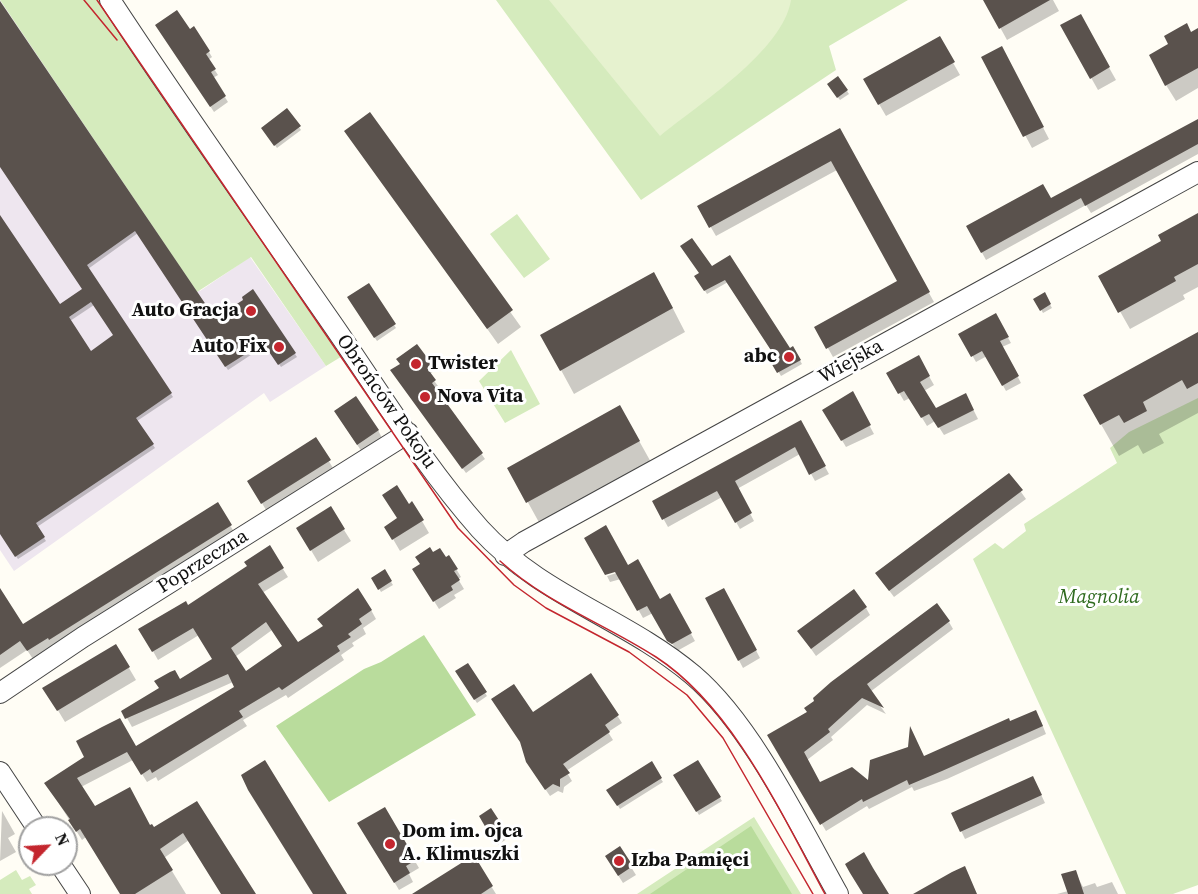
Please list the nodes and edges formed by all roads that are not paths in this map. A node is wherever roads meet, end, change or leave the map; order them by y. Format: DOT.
graph roads {
  1 [pos="110,0"];
  2 [pos="1198,172"];
  3 [pos="408,433"];
  4 [pos="506,555"];
  5 [pos="0,693"];
  6 [pos="0,772"];
  7 [pos="29,816"];
  8 [pos="68,876"];
  9 [pos="80,894"];
  10 [pos="838,894"];
  1 -- 3 [label="street, Obrońców Pokoju"];
  2 -- 4 [label="street, Wiejska"];
  3 -- 4 [label="street, Obrońców Pokoju"];
  3 -- 5 [label="street, Poprzeczna"];
  4 -- 10 [label="street, Obrońców Pokoju"];
  6 -- 7 [label="street"];
  8 -- 9 [label="street"];
}
